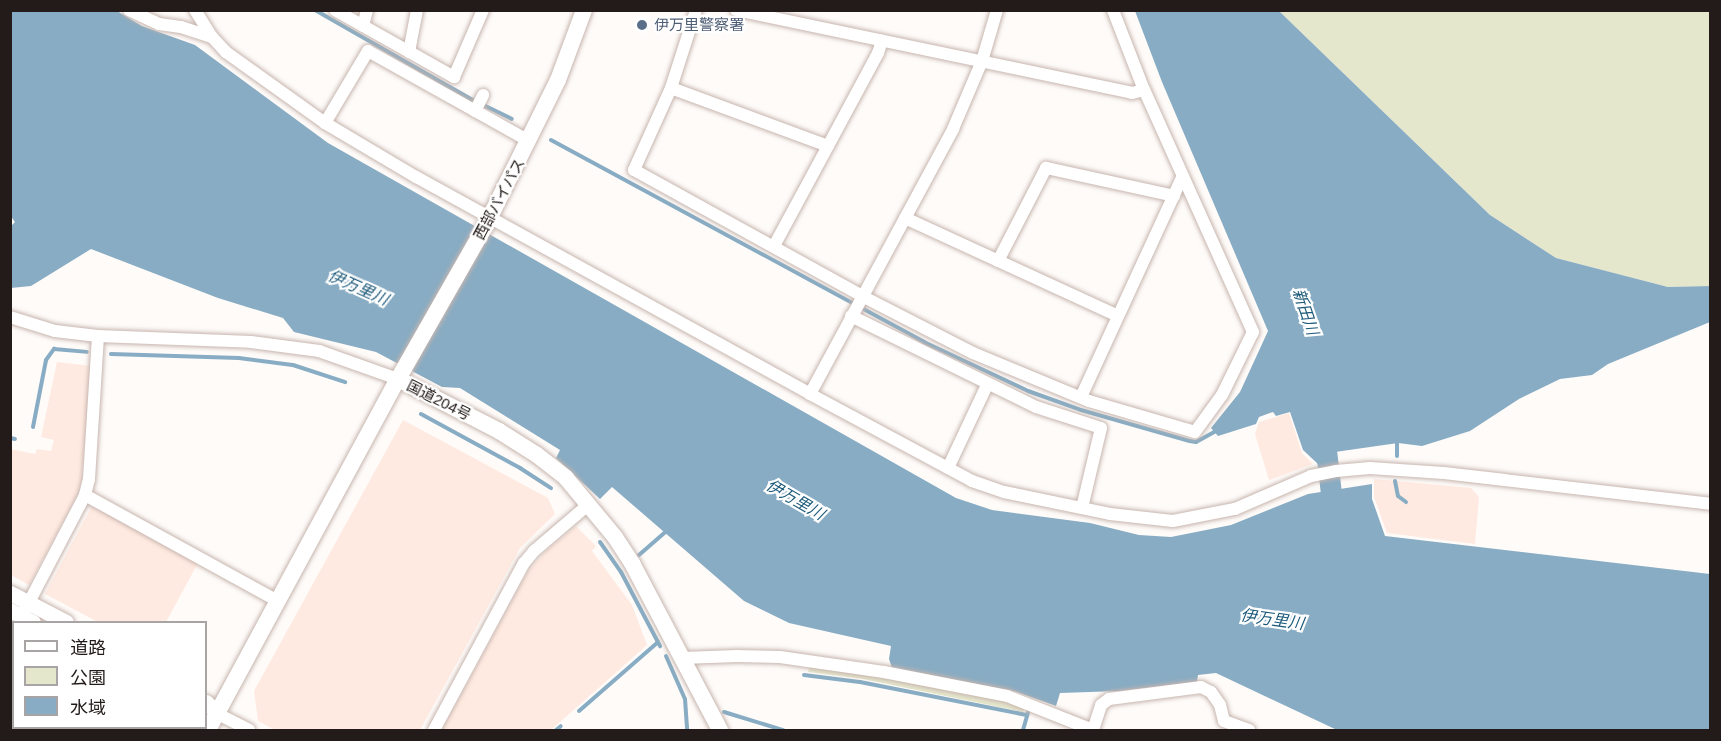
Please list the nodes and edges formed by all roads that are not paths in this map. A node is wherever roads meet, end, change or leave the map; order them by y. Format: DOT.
graph roads {
  1 [pos="129,10"];
  2 [pos="195,10"];
  3 [pos="335,10"];
  4 [pos="367,10"];
  5 [pos="417,10"];
  6 [pos="483,10"];
  7 [pos="584,10"];
  8 [pos="696,10"];
  9 [pos="736,10"];
  10 [pos="997,10"];
  11 [pos="1113,10"];
  12 [pos="363,26"];
  13 [pos="212,37"];
  14 [pos="882,41"];
  15 [pos="409,52"];
  16 [pos="982,61"];
  17 [pos="671,88"];
  18 [pos="1144,90"];
  19 [pos="483,95"];
  20 [pos="475,111"];
  21 [pos="325,123"];
  22 [pos="529,141"];
  23 [pos="828,146"];
  24 [pos="1182,177"];
  25 [pos="1174,196"];
  26 [pos="905,218"];
  27 [pos="487,221"];
  28 [pos="774,246"];
  29 [pos="998,261"];
  30 [pos="862,296"];
  31 [pos="852,316"];
  32 [pos="1118,316"];
  33 [pos="10,317"];
  34 [pos="98,336"];
  35 [pos="398,379"];
  36 [pos="987,385"];
  37 [pos="810,394"];
  38 [pos="1081,397"];
  39 [pos="948,468"];
  40 [pos="86,495"];
  41 [pos="589,504"];
  42 [pos="1710,504"];
  43 [pos="1082,508"];
  44 [pos="10,593"];
  45 [pos="279,601"];
  46 [pos="23,613"];
  47 [pos="61,621"];
  48 [pos="682,658"];
  49 [pos="212,713"];
  50 [pos="208,730"];
  51 [pos="249,730"];
  52 [pos="434,730"];
  53 [pos="720,730"];
  54 [pos="1093,730"];
  55 [pos="1249,730"];
  1 -- 13 [label="street"];
  2 -- 13 [label="street"];
  3 -- 12 [label="street"];
  4 -- 12 [label="street"];
  5 -- 15 [label="street"];
  6 -- 15 [label="street"];
  7 -- 22 [label="highway, 西部バイパス"];
  8 -- 17 [label="street"];
  9 -- 14 [label="street"];
  10 -- 16 [label="street"];
  11 -- 18 [label="street"];
  12 -- 15 [label="street"];
  13 -- 21 [label="street"];
  14 -- 16 [label="street"];
  14 -- 23 [label="street"];
  16 -- 18 [label="street"];
  16 -- 26 [label="street"];
  17 -- 23 [label="street"];
  17 -- 28 [label="street"];
  18 -- 24 [label="street"];
  19 -- 20 [label="street"];
  20 -- 21 [label="street"];
  20 -- 22 [label="street"];
  21 -- 27 [label="street"];
  22 -- 27 [label="highway, 西部バイパス"];
  23 -- 28 [label="street"];
  24 -- 25 [label="street"];
  24 -- 38 [label="street"];
  25 -- 29 [label="street"];
  25 -- 32 [label="street"];
  26 -- 29 [label="street"];
  26 -- 30 [label="street"];
  27 -- 35 [label="highway, 西部バイパス"];
  27 -- 37 [label="street"];
  28 -- 30 [label="street"];
  29 -- 32 [label="street"];
  30 -- 31 [label="street"];
  30 -- 38 [label="street"];
  31 -- 36 [label="street"];
  31 -- 37 [label="street"];
  32 -- 38 [label="street"];
  33 -- 34 [label="street"];
  34 -- 35 [label="street"];
  34 -- 40 [label="street"];
  35 -- 41 [label="highway, 国道204号"];
  35 -- 45 [label="highway, 国道204号"];
  36 -- 39 [label="street"];
  36 -- 43 [label="street"];
  37 -- 39 [label="street"];
  39 -- 43 [label="street"];
  40 -- 45 [label="street"];
  40 -- 46 [label="street"];
  41 -- 48 [label="highway, 国道204号"];
  41 -- 52 [label="street"];
  42 -- 43 [label="street"];
  44 -- 46 [label="main road"];
  45 -- 49 [label="highway, 国道204号"];
  46 -- 47 [label="main road"];
  48 -- 53 [label="highway, 国道204号"];
  48 -- 54 [label="street"];
  49 -- 50 [label="highway, 国道204号"];
  49 -- 51 [label="street"];
  54 -- 55 [label="street"];
}
